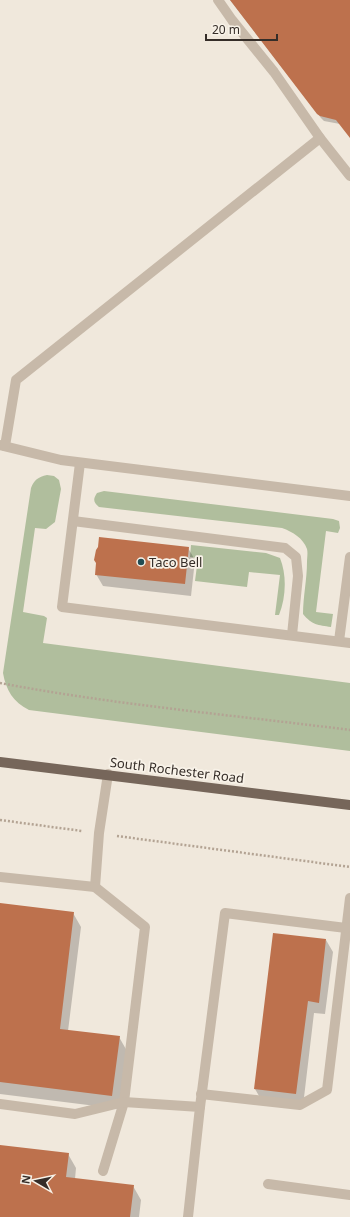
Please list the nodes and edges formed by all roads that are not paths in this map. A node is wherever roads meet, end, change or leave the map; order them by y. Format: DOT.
graph roads {
  1 [pos="218,0"];
  2 [pos="320,138"];
  3 [pos="350,176"];
  4 [pos="2,445"];
  5 [pos="80,463"];
  6 [pos="350,496"];
  7 [pos="74,521"];
  8 [pos="350,557"];
  9 [pos="292,635"];
  10 [pos="339,641"];
  11 [pos="350,643"];
  12 [pos="0,762"];
  13 [pos="108,774"];
  14 [pos="350,805"];
  15 [pos="0,877"];
  16 [pos="95,887"];
  17 [pos="350,898"];
  18 [pos="346,928"];
  19 [pos="201,1094"];
  20 [pos="124,1102"];
  21 [pos="0,1104"];
  22 [pos="200,1107"];
  23 [pos="103,1171"];
  24 [pos="268,1184"];
  25 [pos="350,1195"];
  26 [pos="188,1217"];
  1 -- 2 [label="lane"];
  2 -- 3 [label="lane"];
  2 -- 4 [label="lane"];
  4 -- 5 [label="lane"];
  5 -- 6 [label="lane"];
  5 -- 7 [label="lane"];
  7 -- 9 [label="lane"];
  7 -- 9 [label="lane"];
  8 -- 10 [label="lane"];
  9 -- 10 [label="lane"];
  10 -- 11 [label="lane"];
  12 -- 13 [label="main road, South Rochester Road"];
  13 -- 14 [label="main road, South Rochester Road"];
  13 -- 16 [label="lane"];
  15 -- 16 [label="lane"];
  16 -- 20 [label="lane"];
  17 -- 18 [label="lane"];
  18 -- 19 [label="lane"];
  18 -- 19 [label="lane"];
  19 -- 22 [label="lane"];
  20 -- 21 [label="lane"];
  20 -- 22 [label="lane"];
  20 -- 23 [label="lane"];
  22 -- 26 [label="lane"];
  24 -- 25 [label="lane"];
}
